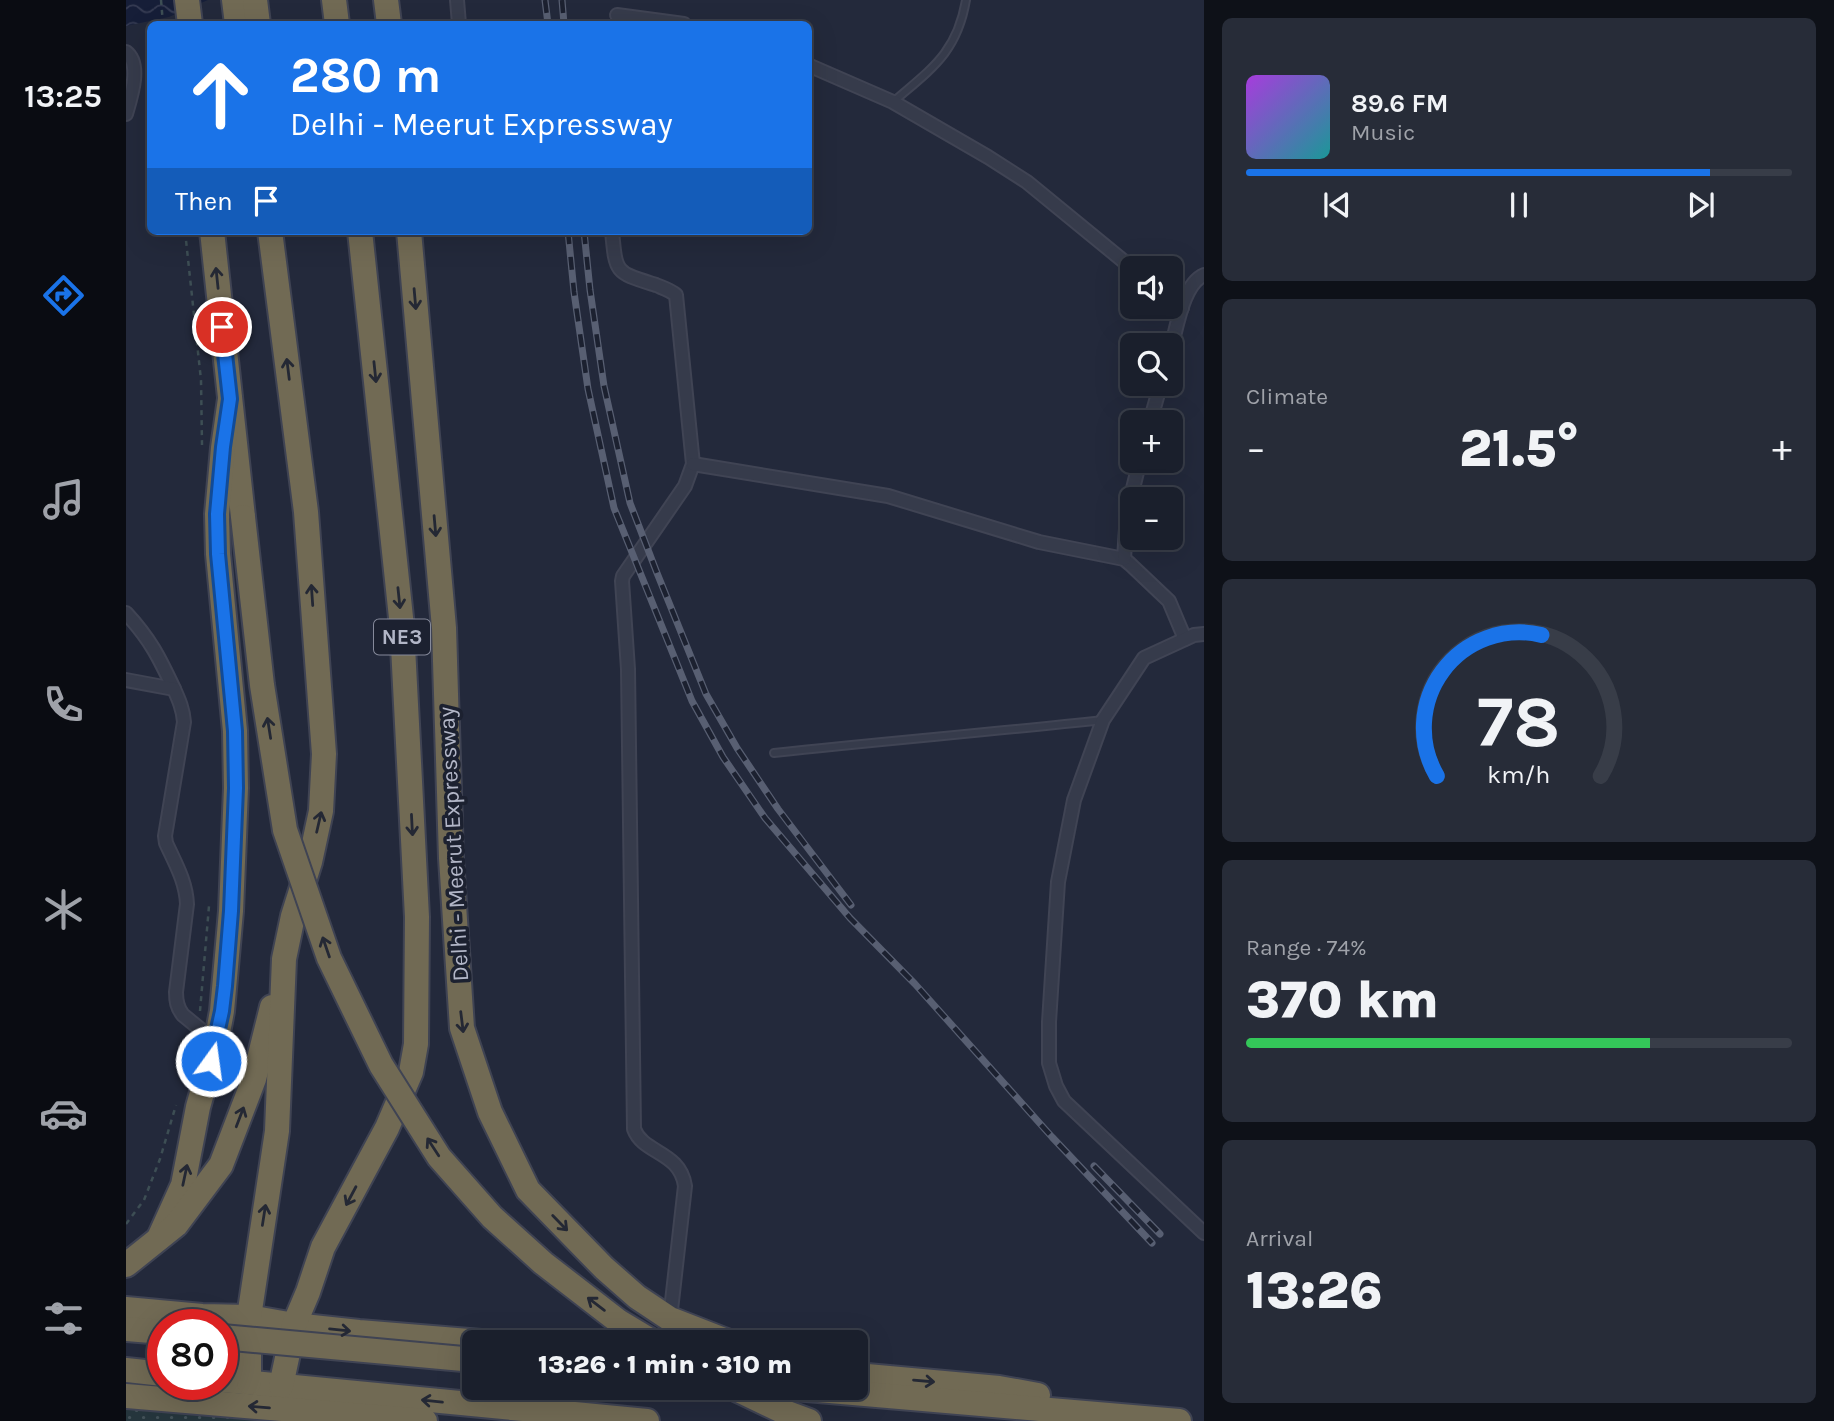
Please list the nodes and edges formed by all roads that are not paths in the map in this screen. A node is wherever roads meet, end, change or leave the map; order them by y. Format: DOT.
graph roads {
  1 [pos="187,0"];
  2 [pos="234,0"];
  3 [pos="255,0"];
  4 [pos="334,0"];
  5 [pos="386,0"];
  6 [pos="457,0"];
  7 [pos="966,0"];
  8 [pos="617,15"];
  9 [pos="190,21"];
  10 [pos="237,21"];
  11 [pos="258,21"];
  12 [pos="337,21"];
  13 [pos="389,21"];
  14 [pos="459,21"];
  15 [pos="662,21"];
  16 [pos="126,52"];
  17 [pos="812,67"];
  18 [pos="894,103"];
  19 [pos="126,114"];
  20 [pos="212,235"];
  21 [pos="271,235"];
  22 [pos="360,235"];
  23 [pos="410,235"];
  24 [pos="612,235"];
  25 [pos="1120,258"];
  26 [pos="1204,275"];
  27 [pos="1183,305"];
  28 [pos="230,399"];
  29 [pos="693,464"];
  30 [pos="1137,473"];
  31 [pos="1124,559"];
  32 [pos="126,613"];
  33 [pos="1204,634"];
  34 [pos="1185,639"];
  35 [pos="126,680"];
  36 [pos="174,688"];
  37 [pos="1103,720"];
  38 [pos="774,753"];
  39 [pos="284,959"];
  40 [pos="216,1043"];
  41 [pos="1204,1233"];
  42 [pos="159,1238"];
  43 [pos="126,1265"];
  44 [pos="126,1308"];
  45 [pos="248,1317"];
  46 [pos="670,1319"];
  47 [pos="294,1325"];
  48 [pos="126,1329"];
  49 [pos="633,1330"];
  50 [pos="698,1330"];
  51 [pos="147,1331"];
  52 [pos="238,1338"];
  53 [pos="462,1340"];
  54 [pos="462,1359"];
  55 [pos="126,1370"];
  56 [pos="147,1372"];
  57 [pos="868,1376"];
  58 [pos="238,1381"];
  59 [pos="249,1382"];
  60 [pos="281,1386"];
  61 [pos="868,1394"];
  62 [pos="126,1396"];
  63 [pos="758,1400"];
  64 [pos="425,1421"];
  65 [pos="631,1421"];
  66 [pos="809,1421"];
  67 [pos="1173,1421"];
  68 [pos="1179,1421"];
  1 -- 9 [label="highway"];
  2 -- 10 [label="highway"];
  3 -- 11 [label="highway"];
  4 -- 12 [label="highway"];
  5 -- 13 [label="highway"];
  6 -- 14 [label="street"];
  7 -- 18 [label="lane"];
  8 -- 15 [label="street"];
  16 -- 19 [label="street"];
  17 -- 18 [label="street"];
  18 -- 25 [label="street"];
  28 -- 20 [label="highway, one-way"];
  39 -- 21 [label="highway, one-way"];
  22 -- 47 [label="highway, Delhi - Meerut Expressway / NE3, one-way"];
  23 -- 46 [label="highway, Delhi - Meerut Expressway, one-way"];
  24 -- 29 [label="street"];
  26 -- 27 [label="street"];
  28 -- 40 [label="highway"];
  49 -- 28 [label="highway, one-way, bridge"];
  29 -- 31 [label="street"];
  29 -- 46 [label="street"];
  30 -- 31 [label="street"];
  31 -- 34 [label="street"];
  32 -- 36 [label="street"];
  33 -- 34 [label="street"];
  34 -- 37 [label="street"];
  35 -- 36 [label="street"];
  36 -- 40 [label="street"];
  37 -- 38 [label="lane"];
  37 -- 41 [label="street"];
  42 -- 39 [label="highway, one-way"];
  45 -- 39 [label="highway, one-way"];
  42 -- 40 [label="highway, one-way"];
  42 -- 43 [label="highway"];
  44 -- 45 [label="highway"];
  45 -- 47 [label="highway"];
  45 -- 59 [label="highway"];
  46 -- 50 [label="highway, Delhi - Meerut Expressway"];
  47 -- 53 [label="highway, one-way"];
  47 -- 60 [label="highway, Delhi - Meerut Expressway"];
  48 -- 51 [label="highway"];
  52 -- 54 [label="highway, bridge"];
  55 -- 56 [label="highway"];
  57 -- 67 [label="highway, one-way"];
  58 -- 59 [label="highway"];
  59 -- 60 [label="highway"];
  65 -- 60 [label="highway, one-way"];
  61 -- 67 [label="highway"];
  64 -- 62 [label="highway, one-way"];
  63 -- 66 [label="highway"];
  67 -- 68 [label="highway"];
}
